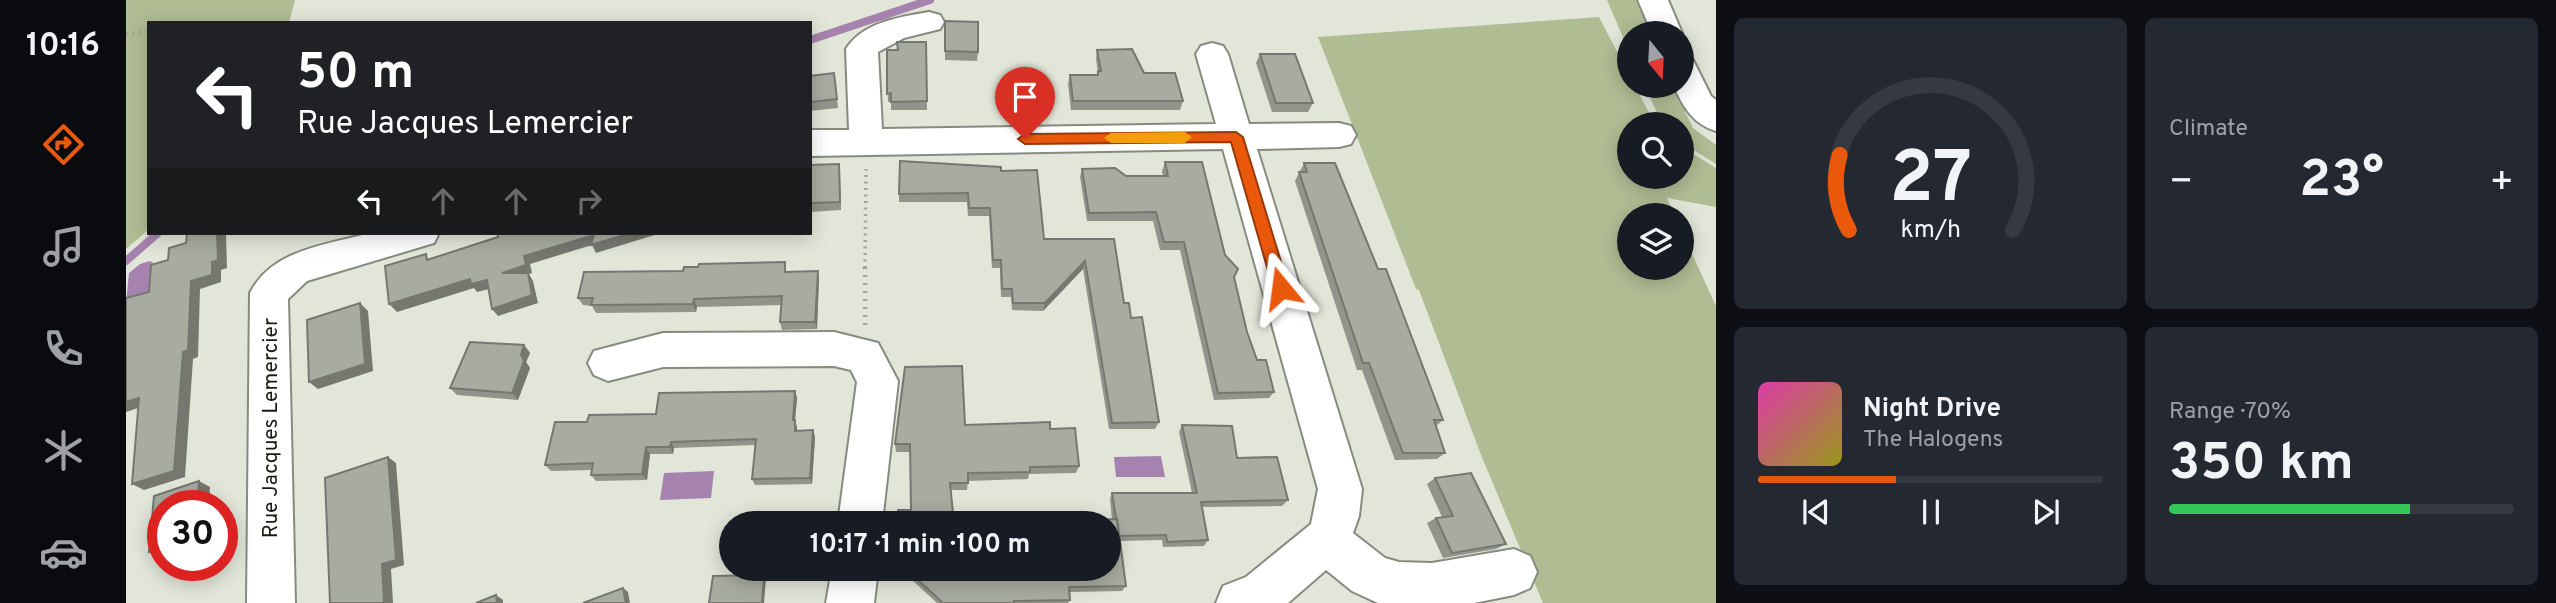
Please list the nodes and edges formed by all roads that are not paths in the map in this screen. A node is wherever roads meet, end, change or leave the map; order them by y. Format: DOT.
graph roads {
  1 [pos="1653,0"];
  2 [pos="1662,21"];
  3 [pos="929,22"];
  4 [pos="1212,54"];
  5 [pos="1694,62"];
  6 [pos="1715,70"];
  7 [pos="1694,94"];
  8 [pos="1716,119"];
  9 [pos="1339,135"];
  10 [pos="1236,137"];
  11 [pos="866,140"];
  12 [pos="812,143"];
  13 [pos="414,235"];
  14 [pos="608,363"];
  15 [pos="862,511"];
  16 [pos="1327,540"];
  17 [pos="1514,572"];
  18 [pos="853,581"];
  19 [pos="1255,600"];
  20 [pos="271,603"];
  21 [pos="850,603"];
  1 -- 2 [label="street"];
  3 -- 11 [label="street"];
  4 -- 10 [label="street"];
  5 -- 6 [label="street"];
  7 -- 8 [label="street"];
  9 -- 10 [label="street"];
  10 -- 11 [label="street"];
  10 -- 16 [label="street"];
  11 -- 12 [label="street"];
  13 -- 20 [label="street, Rue Jacques Lemercier"];
  14 -- 15 [label="street"];
  16 -- 17 [label="street"];
  16 -- 19 [label="street"];
  18 -- 21 [label="street"];
}
